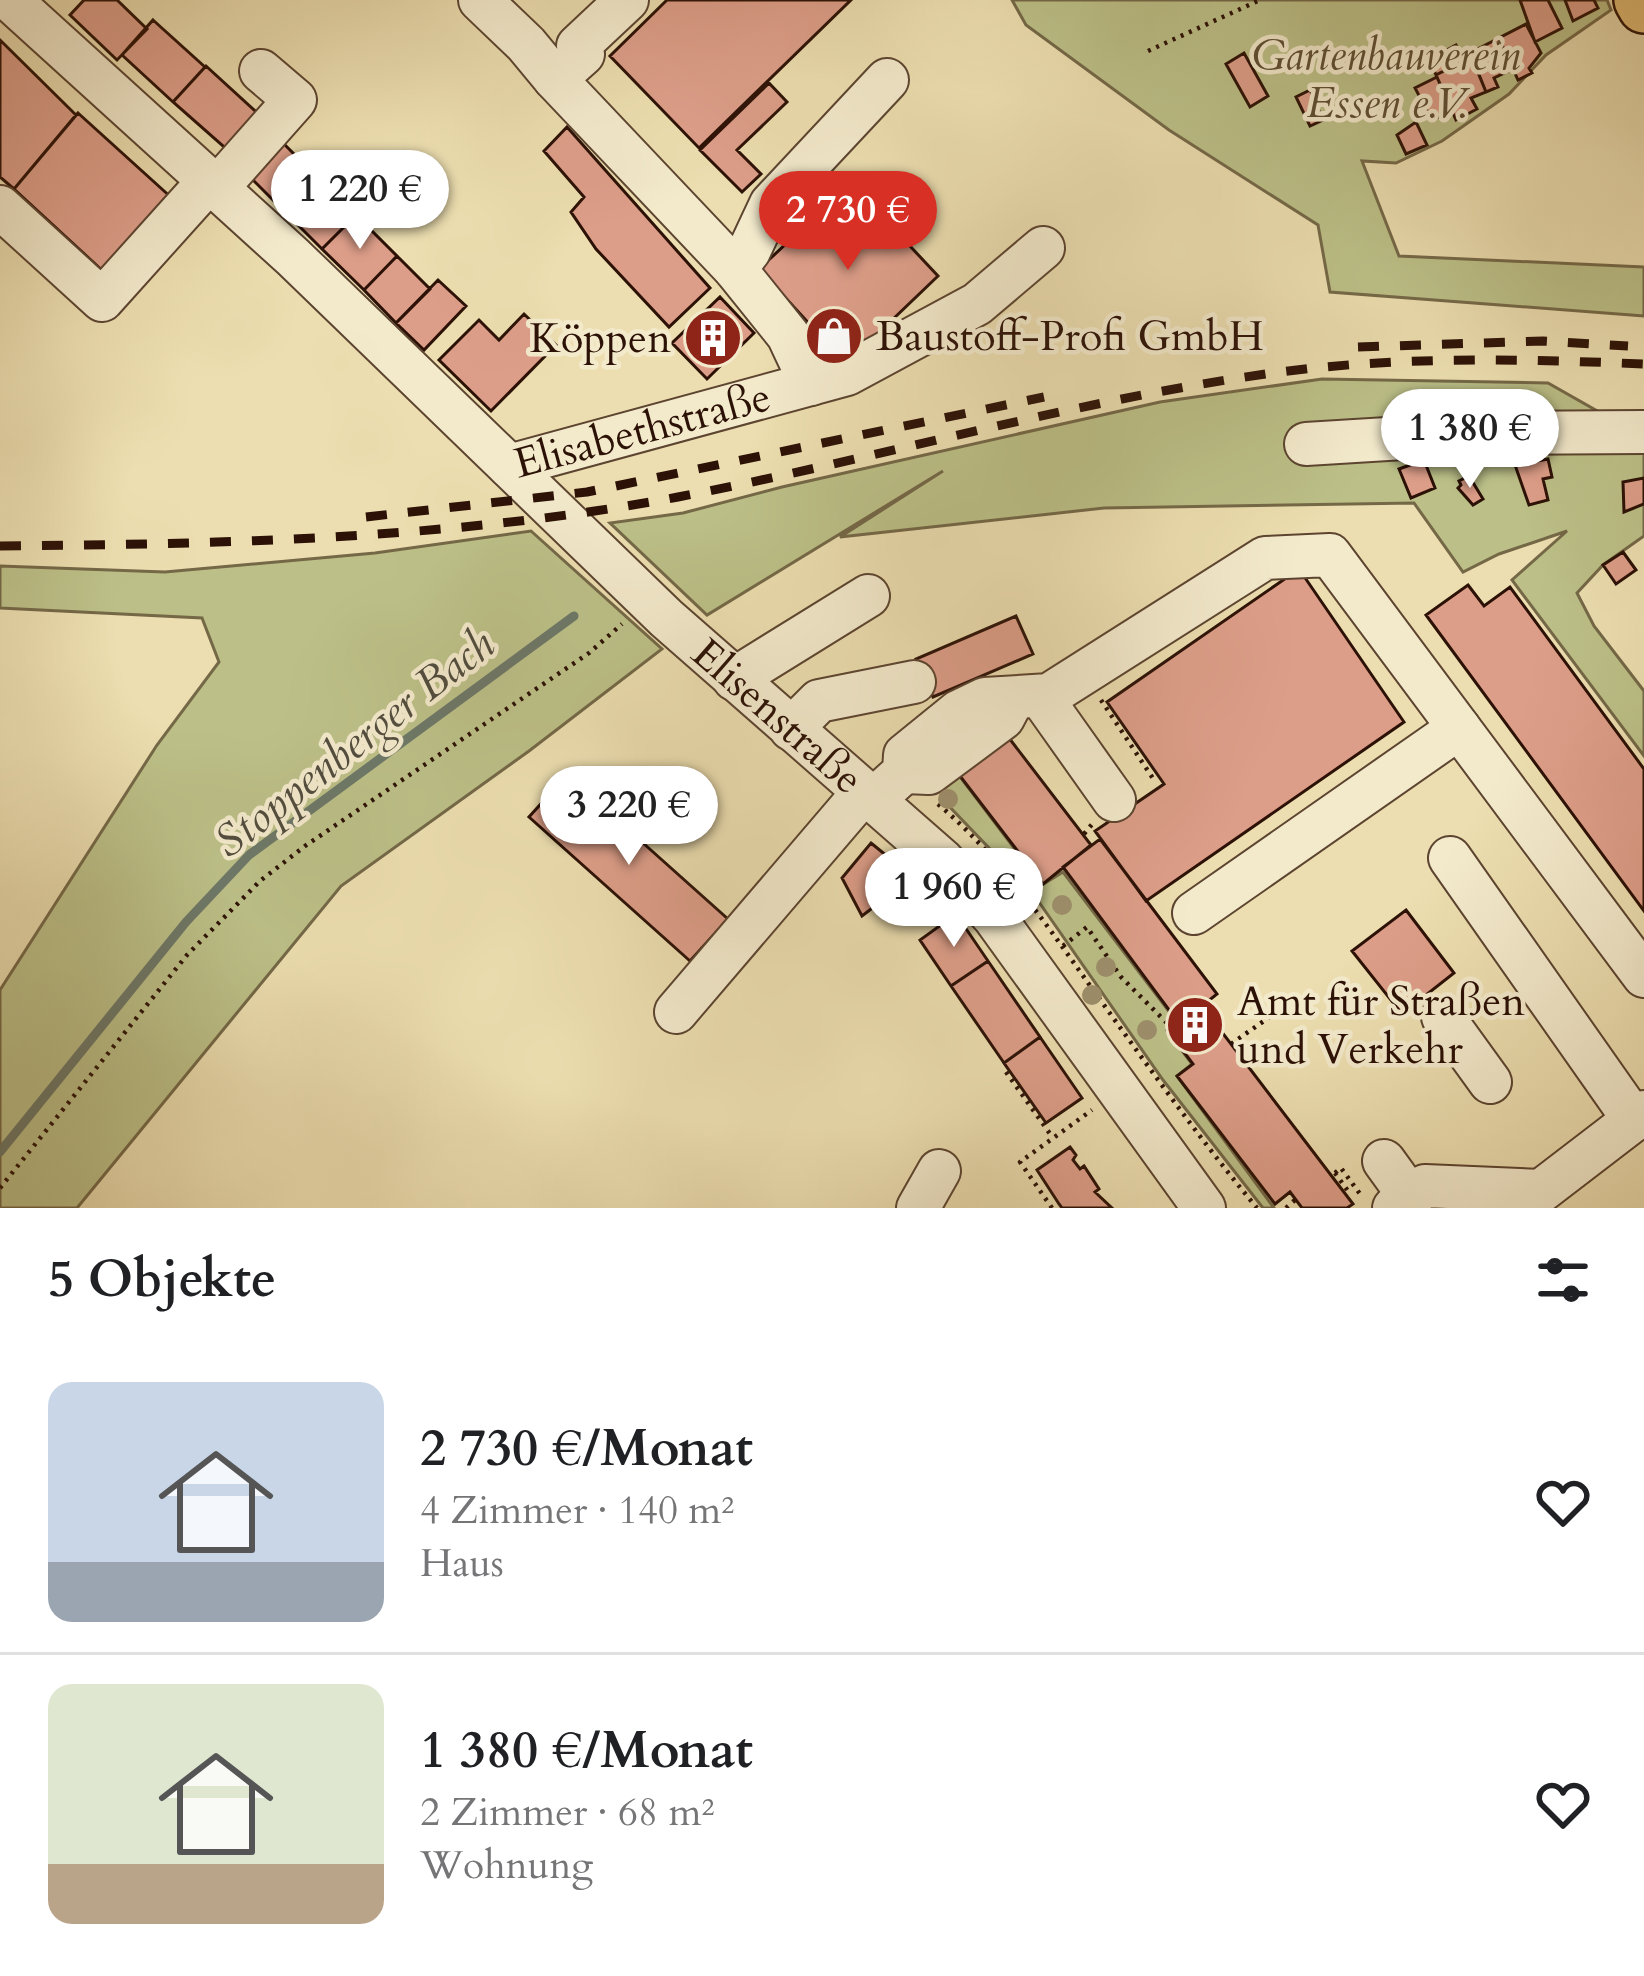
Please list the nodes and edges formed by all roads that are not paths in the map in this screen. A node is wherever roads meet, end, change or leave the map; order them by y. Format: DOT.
graph roads {
  1 [pos="626,0"];
  2 [pos="18,3"];
  3 [pos="501,6"];
  4 [pos="261,71"];
  5 [pos="555,79"];
  6 [pos="887,80"];
  7 [pos="325,96"];
  8 [pos="217,188"];
  9 [pos="0,207"];
  10 [pos="1043,248"];
  11 [pos="735,269"];
  12 [pos="811,384"];
  13 [pos="1644,432"];
  14 [pos="1306,444"];
  15 [pos="509,466"];
  16 [pos="868,596"];
  17 [pos="734,679"];
  18 [pos="914,682"];
  19 [pos="1026,699"];
  20 [pos="1459,728"];
  21 [pos="791,729"];
  22 [pos="880,788"];
  23 [pos="1114,800"];
  24 [pos="1450,858"];
  25 [pos="1194,914"];
  26 [pos="1644,976"];
  27 [pos="676,1012"];
  28 [pos="1443,1017"];
  29 [pos="1490,1082"];
  30 [pos="1639,1116"];
  31 [pos="1384,1161"];
  32 [pos="939,1171"];
  33 [pos="1475,1198"];
  34 [pos="1186,1202"];
  35 [pos="1402,1202"];
  36 [pos="918,1208"];
  1 -- 5 [label="street"];
  2 -- 8 [label="street, Elisabethstraße"];
  3 -- 5 [label="street, Elisabethstraße"];
  4 -- 8 [label="street"];
  5 -- 11 [label="street, Elisabethstraße"];
  6 -- 11 [label="street"];
  7 -- 8 [label="street"];
  8 -- 9 [label="street"];
  8 -- 15 [label="street, Elisabethstraße"];
  10 -- 12 [label="street, Elisabethstraße"];
  11 -- 12 [label="street, Elisabethstraße"];
  12 -- 15 [label="street, Elisabethstraße"];
  13 -- 14 [label="street"];
  15 -- 17 [label="street, Elisenstraße"];
  16 -- 17 [label="street"];
  17 -- 21 [label="street, Elisenstraße"];
  18 -- 21 [label="street"];
  19 -- 20 [label="street"];
  19 -- 22 [label="street"];
  19 -- 23 [label="street"];
  20 -- 25 [label="street"];
  20 -- 26 [label="street"];
  21 -- 22 [label="street, Elisenstraße"];
  22 -- 27 [label="street"];
  22 -- 34 [label="street, Elisenstraße"];
  24 -- 30 [label="street"];
  28 -- 29 [label="street"];
  30 -- 33 [label="street"];
  31 -- 35 [label="street"];
  32 -- 36 [label="street"];
  33 -- 35 [label="street"];
}
